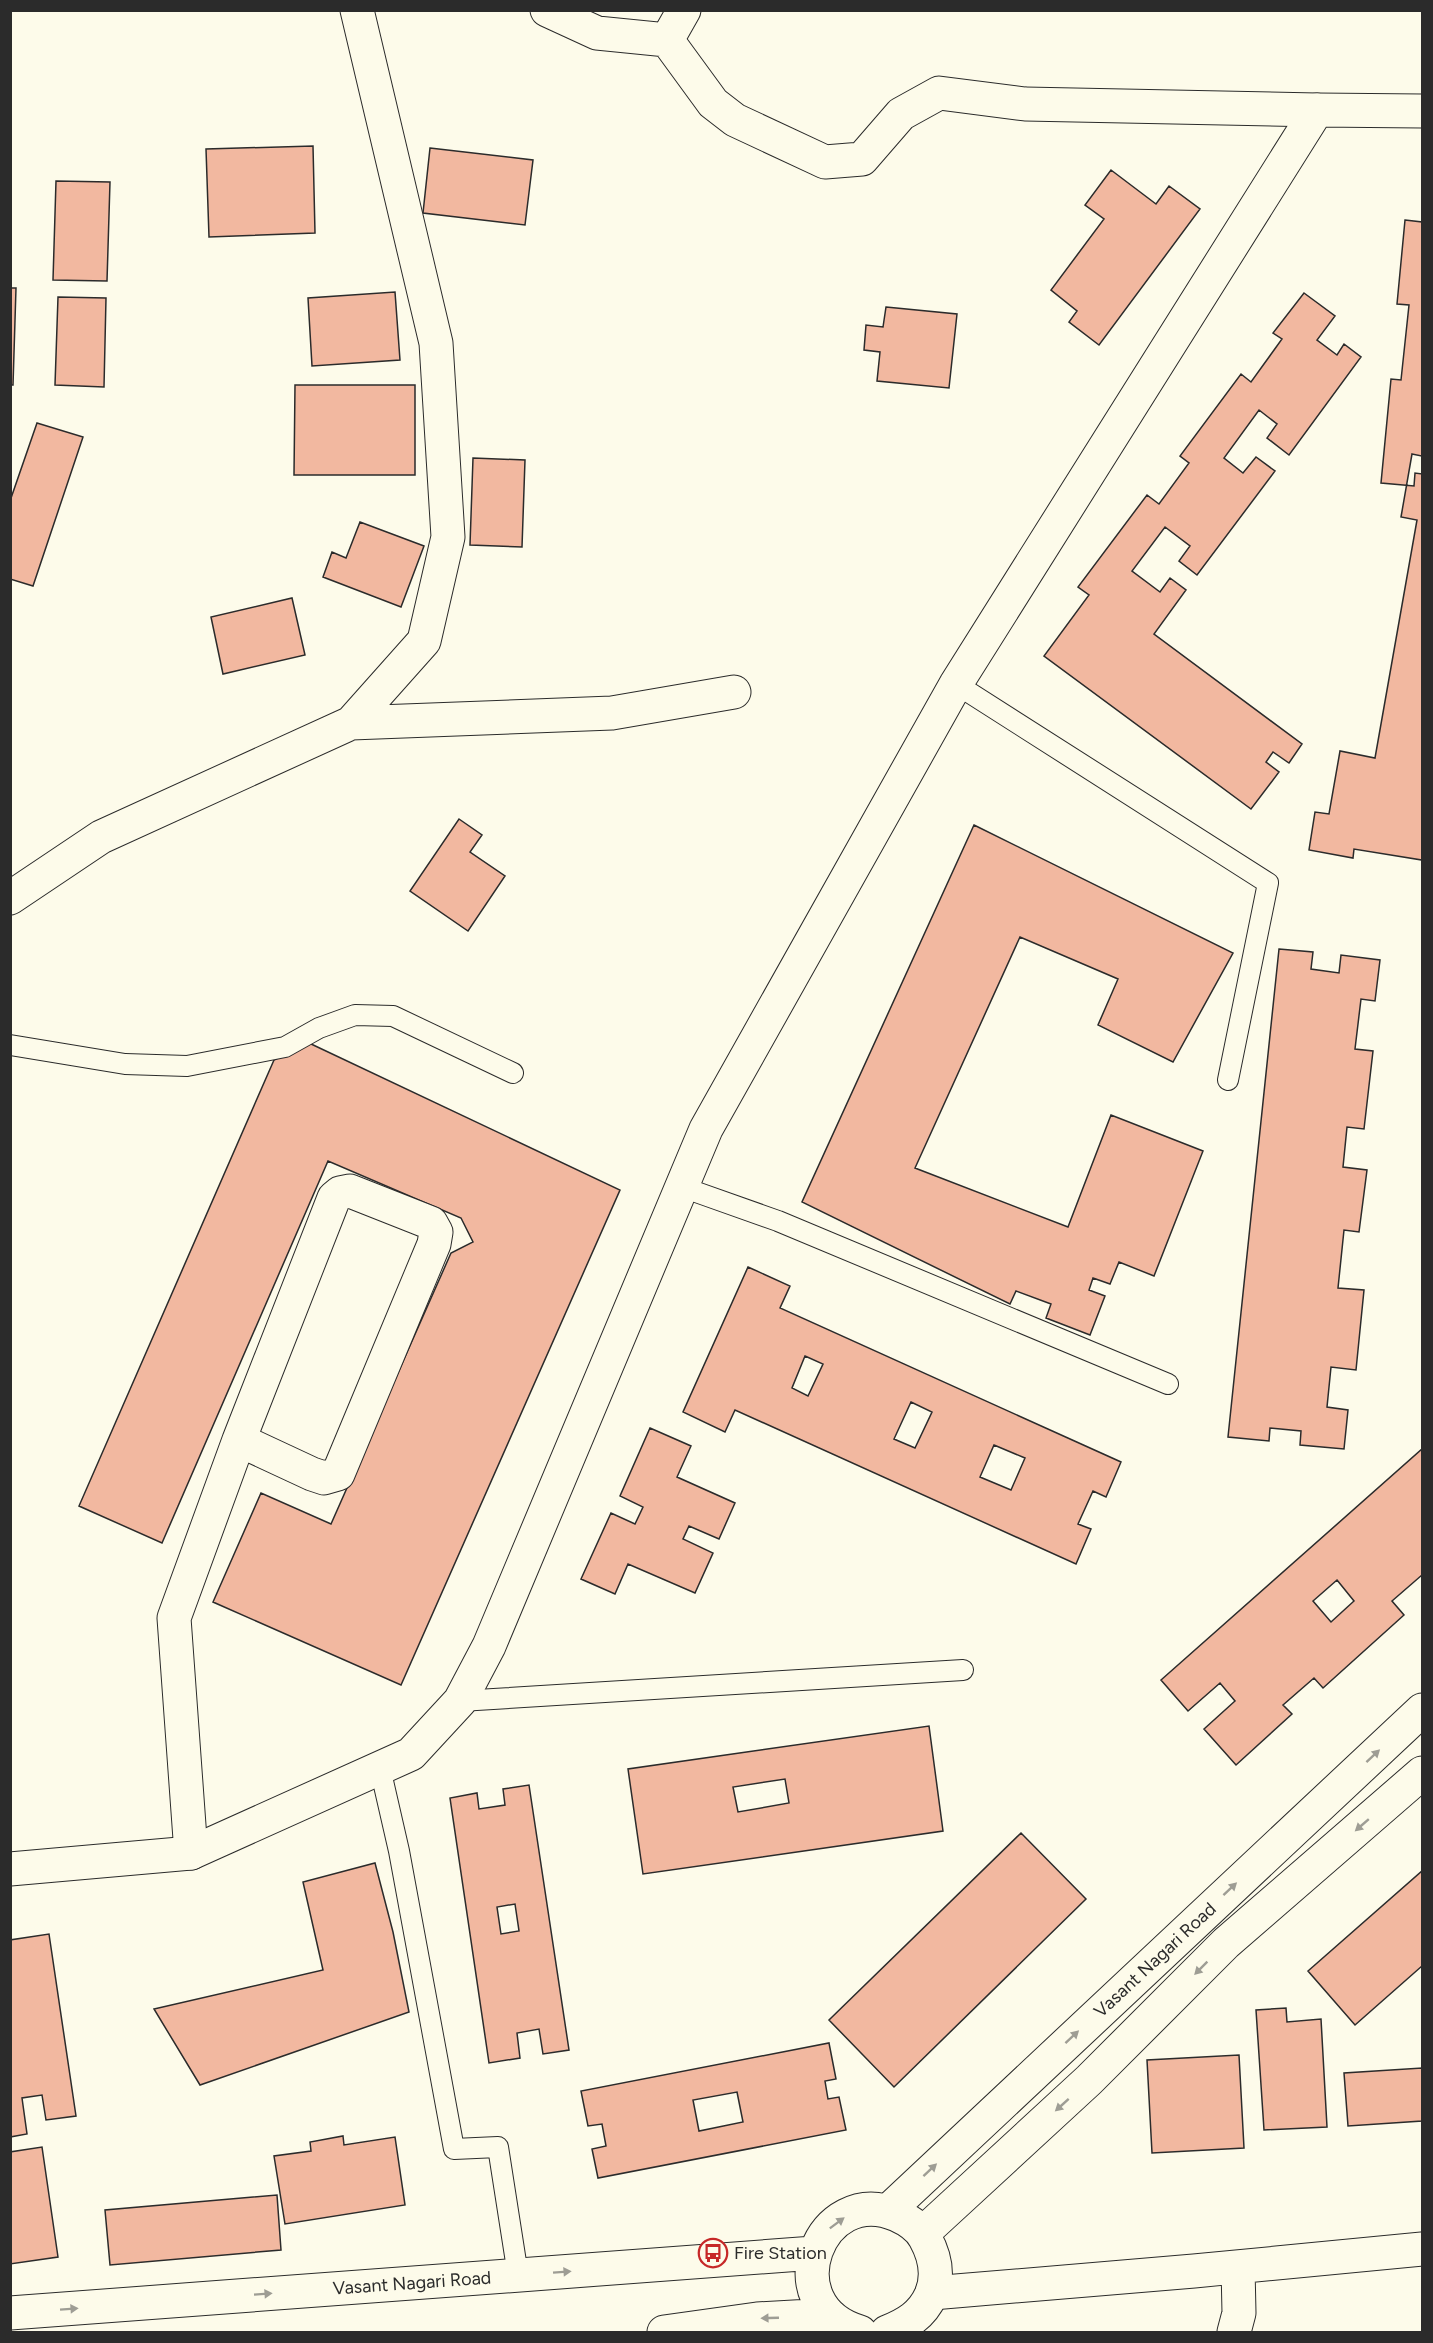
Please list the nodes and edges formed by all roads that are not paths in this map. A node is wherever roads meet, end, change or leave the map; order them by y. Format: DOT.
graph roads {
  1 [pos="357,10"];
  2 [pos="547,10"];
  3 [pos="684,10"];
  4 [pos="667,40"];
  5 [pos="1317,110"];
  6 [pos="1422,111"];
  7 [pos="956,684"];
  8 [pos="734,692"];
  9 [pos="351,723"];
  10 [pos="10,898"];
  11 [pos="10,1045"];
  12 [pos="513,1074"];
  13 [pos="1228,1080"];
  14 [pos="682,1187"];
  15 [pos="1168,1384"];
  16 [pos="239,1440"];
  17 [pos="963,1670"];
  18 [pos="460,1701"];
  19 [pos="1422,1710"];
  20 [pos="380,1768"];
  21 [pos="1422,1773"];
  22 [pos="191,1853"];
  23 [pos="10,1869"];
  24 [pos="888,2211"];
  25 [pos="922,2233"];
  26 [pos="1422,2249"];
  27 [pos="814,2253"];
  28 [pos="1238,2267"];
  29 [pos="519,2275"];
  30 [pos="932,2293"];
  31 [pos="10,2313"];
  32 [pos="1240,2326"];
  33 [pos="845,2327"];
  34 [pos="900,2330"];
  35 [pos="664,2332"];
  1 -- 9 [label="street"];
  2 -- 4 [label="street"];
  3 -- 4 [label="street"];
  4 -- 5 [label="street"];
  5 -- 6 [label="street"];
  5 -- 7 [label="street"];
  7 -- 13 [label="lane"];
  7 -- 14 [label="street"];
  8 -- 9 [label="street"];
  9 -- 10 [label="street"];
  11 -- 12 [label="lane"];
  14 -- 15 [label="lane"];
  14 -- 18 [label="street"];
  16 -- 16 [label="street"];
  16 -- 22 [label="street"];
  17 -- 18 [label="lane"];
  18 -- 20 [label="street"];
  24 -- 19 [label="street, Vasant Nagari Road, one-way"];
  20 -- 22 [label="street"];
  20 -- 29 [label="lane"];
  21 -- 25 [label="street, Vasant Nagari Road, one-way"];
  22 -- 23 [label="street"];
  24 -- 25 [label="street"];
  27 -- 24 [label="street, one-way"];
  25 -- 30 [label="street"];
  26 -- 28 [label="street"];
  29 -- 27 [label="street, Vasant Nagari Road, one-way"];
  27 -- 33 [label="street"];
  28 -- 30 [label="street"];
  28 -- 32 [label="street"];
  31 -- 29 [label="street, Vasant Nagari Road, one-way"];
  30 -- 34 [label="street"];
  33 -- 35 [label="street, one-way"];
}
